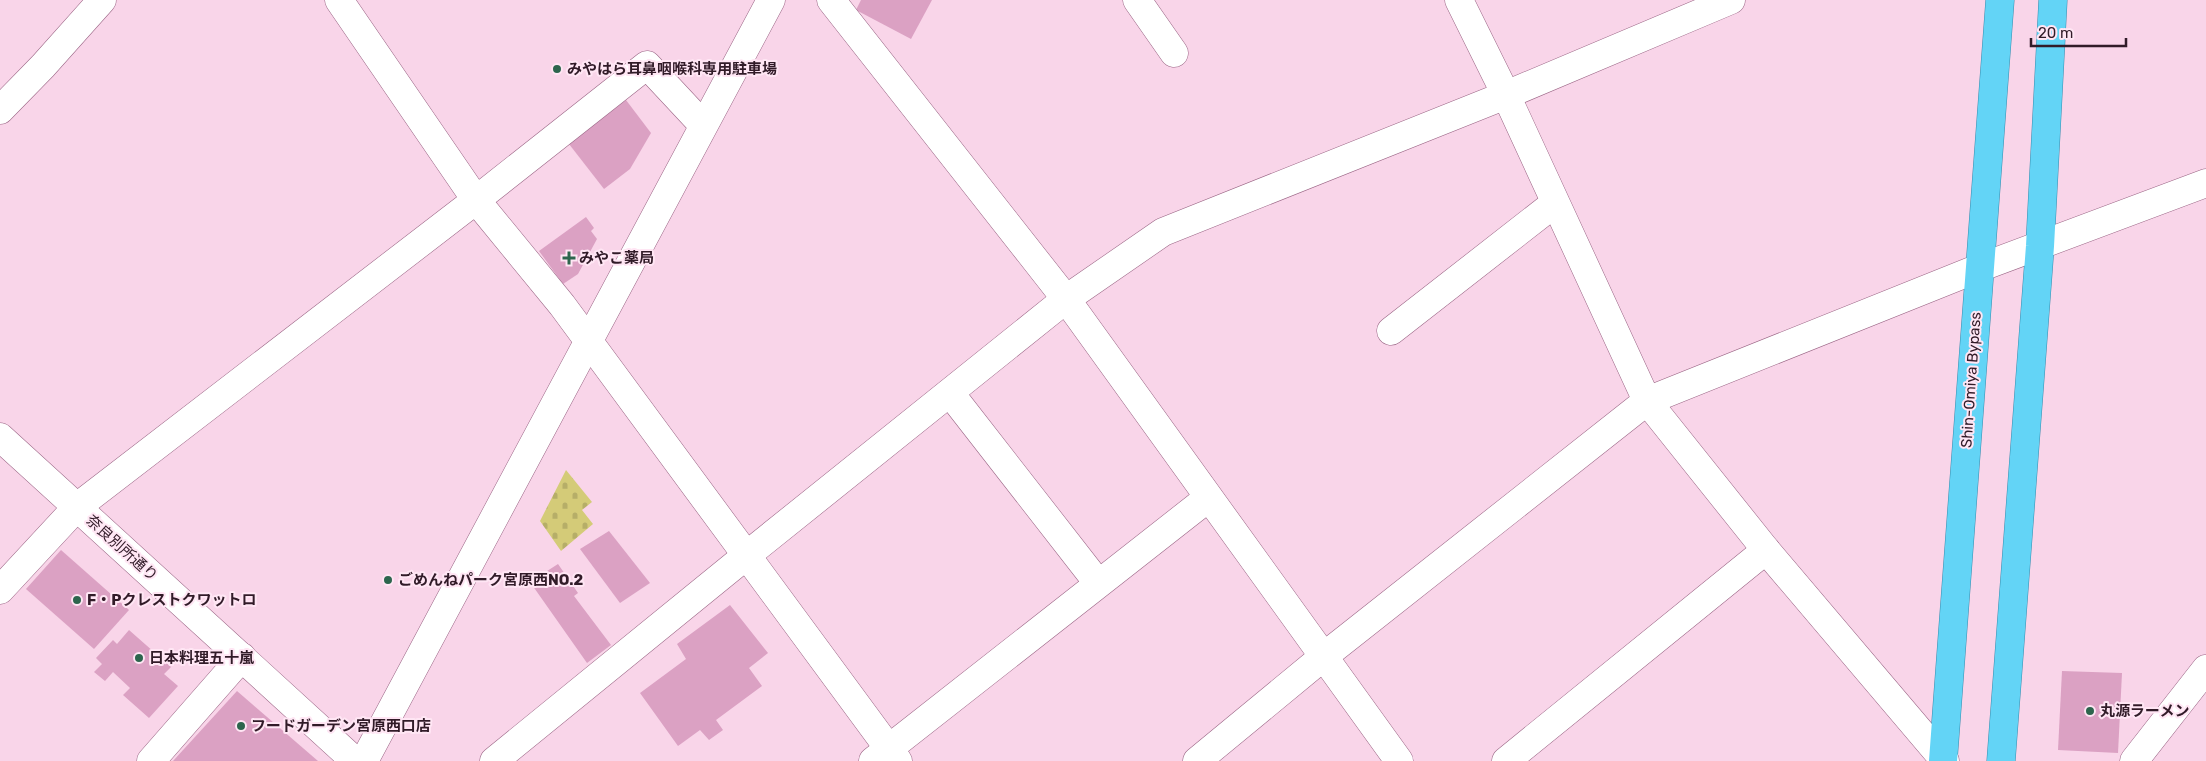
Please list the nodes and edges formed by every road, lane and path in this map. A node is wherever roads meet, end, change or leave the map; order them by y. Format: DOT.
graph roads {
  1 [pos="102,0"];
  2 [pos="339,0"];
  3 [pos="771,0"];
  4 [pos="831,0"];
  5 [pos="1137,0"];
  6 [pos="1459,0"];
  7 [pos="1731,0"];
  8 [pos="2000,0"];
  9 [pos="2054,0"];
  10 [pos="1174,53"];
  11 [pos="1506,96"];
  12 [pos="0,110"];
  13 [pos="703,125"];
  14 [pos="2206,183"];
  15 [pos="476,200"];
  16 [pos="1555,203"];
  17 [pos="2040,246"];
  18 [pos="1979,268"];
  19 [pos="1066,299"];
  20 [pos="1391,331"];
  21 [pos="589,343"];
  22 [pos="950,393"];
  23 [pos="1648,402"];
  24 [pos="0,437"];
  25 [pos="1208,498"];
  26 [pos="77,507"];
  27 [pos="1766,550"];
  28 [pos="747,555"];
  29 [pos="1098,583"];
  30 [pos="0,590"];
  31 [pos="242,657"];
  32 [pos="1323,657"];
  33 [pos="2206,669"];
  34 [pos="887,757"];
  35 [pos="1944,760"];
  36 [pos="151,761"];
  37 [pos="355,761"];
  38 [pos="364,761"];
  39 [pos="494,761"];
  40 [pos="1197,761"];
  41 [pos="1399,761"];
  42 [pos="1506,761"];
  43 [pos="2001,761"];
  44 [pos="2134,761"];
  1 -- 12 [label="street"];
  2 -- 15 [label="street"];
  3 -- 13 [label="street"];
  4 -- 19 [label="street"];
  5 -- 10 [label="street"];
  6 -- 11 [label="street"];
  7 -- 11 [label="street"];
  8 -- 18 [label="highway, Shin-Omiya Bypass"];
  9 -- 17 [label="highway"];
  11 -- 16 [label="street"];
  11 -- 19 [label="street"];
  13 -- 15 [label="street"];
  13 -- 21 [label="street"];
  14 -- 17 [label="street"];
  15 -- 21 [label="street"];
  15 -- 26 [label="street"];
  16 -- 20 [label="street"];
  16 -- 23 [label="street"];
  17 -- 18 [label="street"];
  17 -- 43 [label="highway"];
  18 -- 23 [label="street"];
  18 -- 35 [label="highway, Shin-Omiya Bypass"];
  19 -- 22 [label="street"];
  19 -- 25 [label="street"];
  21 -- 28 [label="street"];
  21 -- 38 [label="street"];
  22 -- 28 [label="street"];
  22 -- 29 [label="street"];
  23 -- 27 [label="street"];
  23 -- 32 [label="street"];
  24 -- 26 [label="street, 奈良別所通り"];
  25 -- 29 [label="street"];
  25 -- 32 [label="street"];
  26 -- 30 [label="street"];
  26 -- 31 [label="street, 奈良別所通り"];
  27 -- 35 [label="street"];
  27 -- 42 [label="street"];
  28 -- 34 [label="street"];
  28 -- 39 [label="street"];
  29 -- 34 [label="street"];
  31 -- 36 [label="street"];
  31 -- 37 [label="street, 奈良別所通り"];
  32 -- 40 [label="street"];
  32 -- 41 [label="street"];
  33 -- 44 [label="street"];
}
